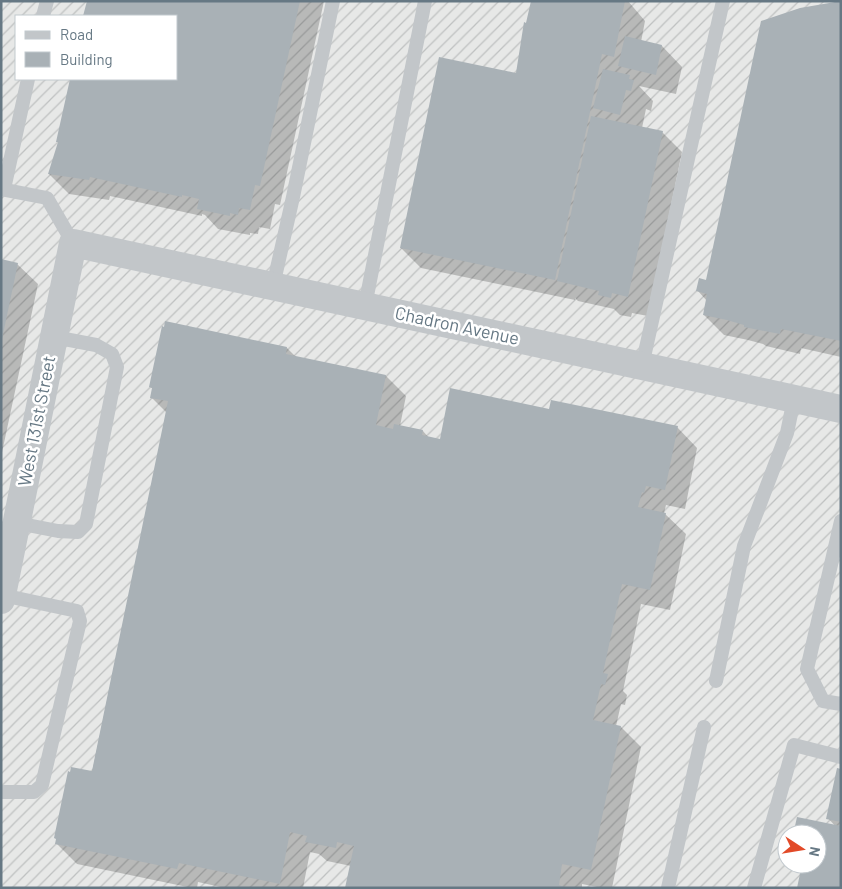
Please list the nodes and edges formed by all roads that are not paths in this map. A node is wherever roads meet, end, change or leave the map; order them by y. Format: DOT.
graph roads {
  1 [pos="47,1"];
  2 [pos="333,1"];
  3 [pos="425,1"];
  4 [pos="723,1"];
  5 [pos="43,15"];
  6 [pos="28,80"];
  7 [pos="2,189"];
  8 [pos="73,243"];
  9 [pos="273,286"];
  10 [pos="365,306"];
  11 [pos="54,337"];
  12 [pos="642,366"];
  13 [pos="794,399"];
  14 [pos="841,409"];
  15 [pos="841,521"];
  16 [pos="17,522"];
  17 [pos="5,560"];
  18 [pos="2,597"];
  19 [pos="716,680"];
  20 [pos="841,704"];
  21 [pos="704,727"];
  22 [pos="841,757"];
  23 [pos="1,792"];
  24 [pos="668,888"];
  25 [pos="754,888"];
  1 -- 5 [label="lane"];
  2 -- 9 [label="lane"];
  3 -- 10 [label="lane"];
  4 -- 12 [label="lane"];
  6 -- 7 [label="lane"];
  7 -- 8 [label="lane"];
  8 -- 9 [label="street, Chadron Avenue"];
  8 -- 11 [label="street, West 131st Street"];
  9 -- 10 [label="street, Chadron Avenue"];
  10 -- 12 [label="street, Chadron Avenue"];
  11 -- 16 [label="street, West 131st Street"];
  11 -- 16 [label="lane"];
  12 -- 13 [label="street, Chadron Avenue"];
  13 -- 14 [label="street, Chadron Avenue"];
  13 -- 19 [label="lane"];
  15 -- 20 [label="lane"];
  16 -- 17 [label="street, West 131st Street"];
  17 -- 18 [label="street, West 131st Street"];
  18 -- 23 [label="lane"];
  21 -- 24 [label="lane"];
  22 -- 25 [label="lane"];
}
